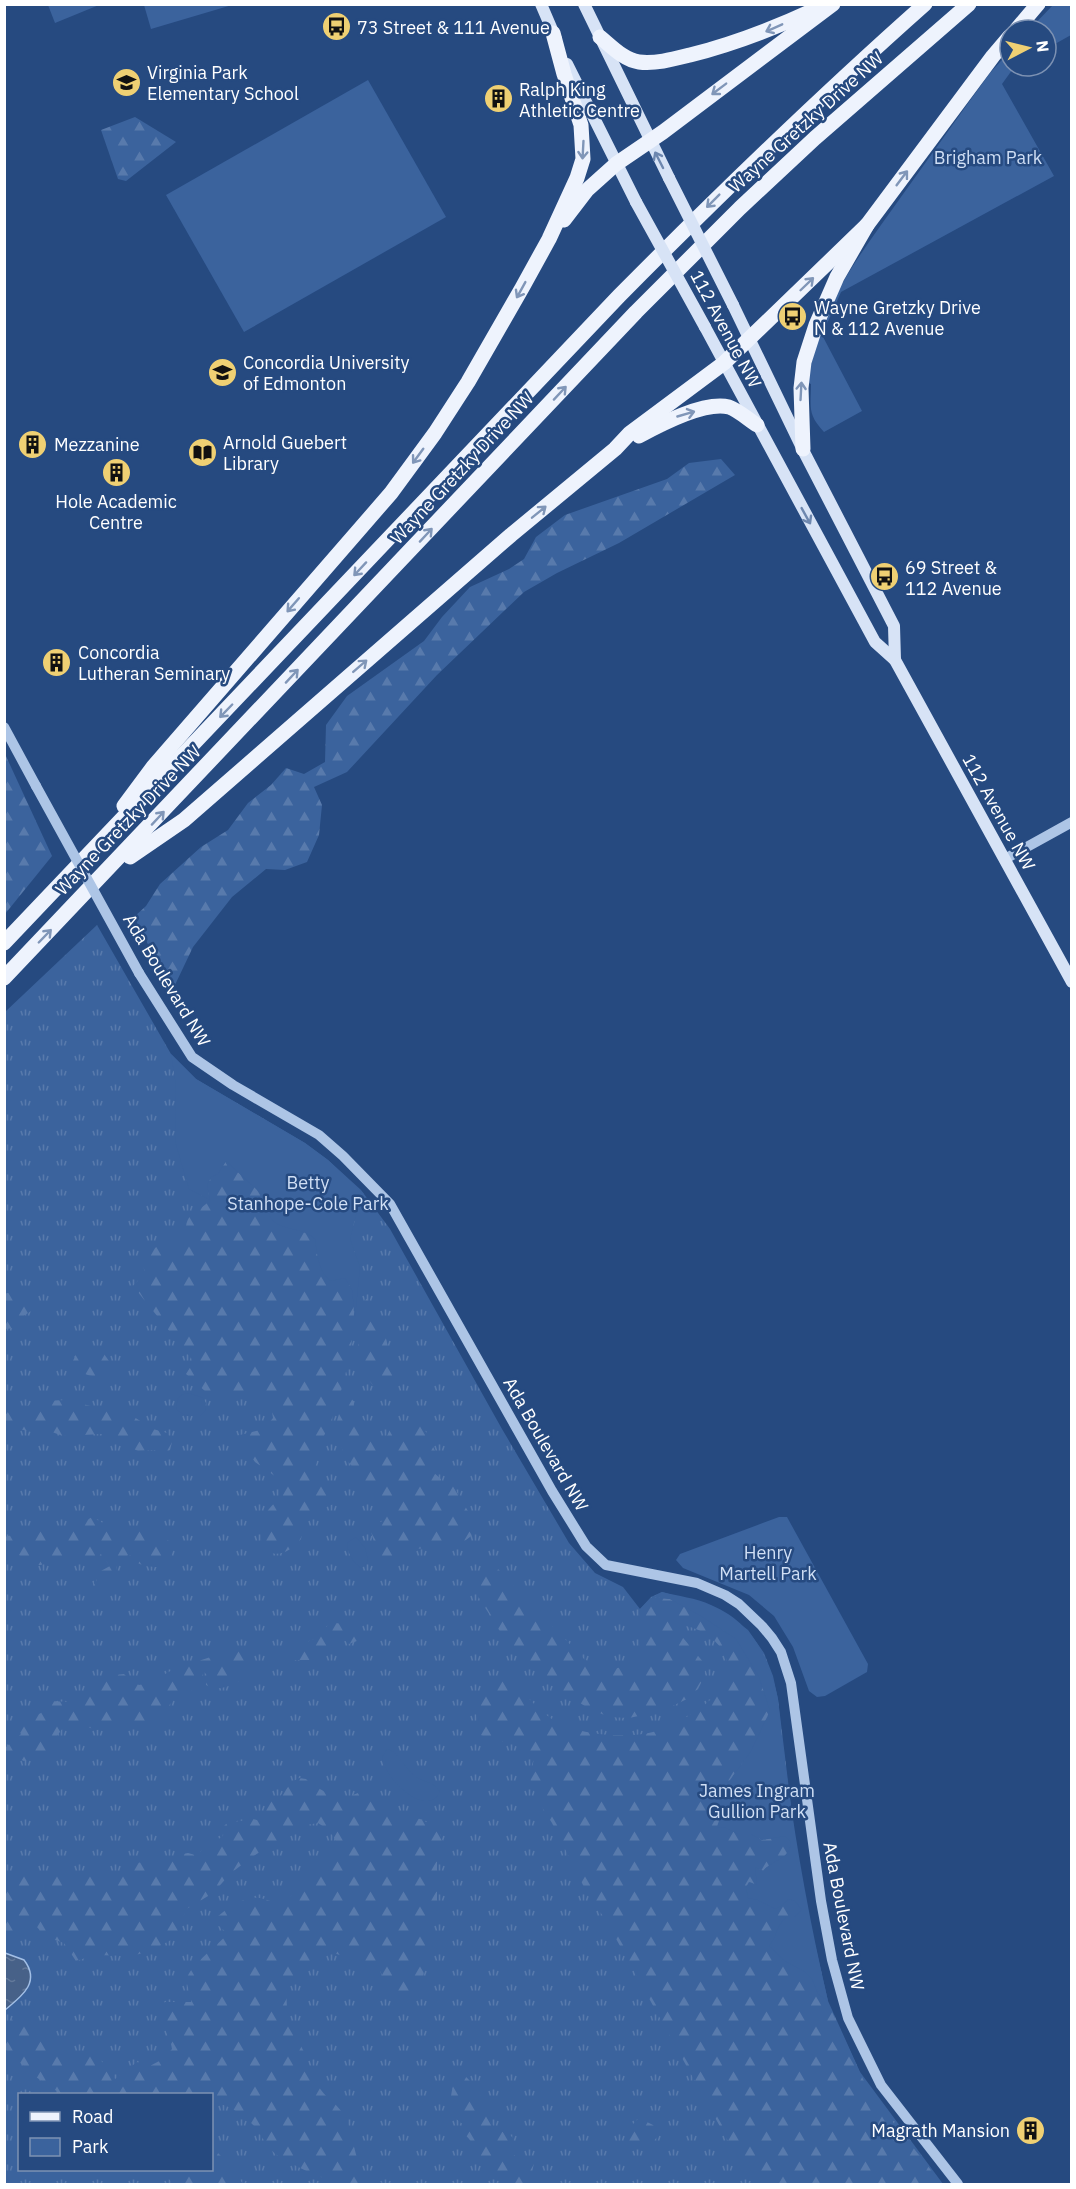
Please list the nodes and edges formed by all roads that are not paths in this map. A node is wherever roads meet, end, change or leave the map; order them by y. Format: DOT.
graph roads {
  1 [pos="541,4"];
  2 [pos="585,4"];
  3 [pos="827,4"];
  4 [pos="833,4"];
  5 [pos="925,4"];
  6 [pos="969,4"];
  7 [pos="1038,4"];
  8 [pos="1026,18"];
  9 [pos="553,33"];
  10 [pos="600,37"];
  11 [pos="998,50"];
  12 [pos="649,141"];
  13 [pos="616,164"];
  14 [pos="867,225"];
  15 [pos="549,239"];
  16 [pos="750,339"];
  17 [pos="724,363"];
  18 [pos="757,425"];
  19 [pos="615,449"];
  20 [pos="803,449"];
  21 [pos="895,660"];
  22 [pos="4,727"];
  23 [pos="1071,822"];
  24 [pos="88,854"];
  25 [pos="1005,859"];
  26 [pos="103,876"];
  27 [pos="4,943"];
  28 [pos="4,978"];
  29 [pos="1071,982"];
  30 [pos="958,2184"];
  1 -- 9 [label="main road, 112 Avenue NW"];
  2 -- 10 [label="main road, 112 Avenue NW"];
  3 -- 10 [label="main road, one-way"];
  4 -- 12 [label="main road, one-way"];
  5 -- 24 [label="main road, Wayne Gretzky Drive NW, one-way"];
  26 -- 6 [label="main road, Wayne Gretzky Drive NW, one-way"];
  7 -- 8 [label="main road"];
  9 -- 13 [label="main road, 112 Avenue NW"];
  9 -- 15 [label="main road, one-way"];
  10 -- 12 [label="main road, 112 Avenue NW"];
  14 -- 11 [label="main road, one-way"];
  12 -- 13 [label="main road"];
  16 -- 12 [label="main road, 112 Avenue NW, one-way, bridge"];
  13 -- 15 [label="main road"];
  13 -- 17 [label="main road, 112 Avenue NW, bridge"];
  16 -- 14 [label="main road, one-way"];
  20 -- 14 [label="main road, one-way"];
  15 -- 24 [label="main road, one-way"];
  16 -- 17 [label="main road"];
  16 -- 20 [label="main road, 112 Avenue NW"];
  17 -- 18 [label="main road, 112 Avenue NW"];
  17 -- 19 [label="main road"];
  19 -- 18 [label="main road, one-way"];
  18 -- 21 [label="main road, 112 Avenue NW, one-way"];
  26 -- 19 [label="main road, one-way"];
  20 -- 21 [label="main road, 112 Avenue NW"];
  21 -- 25 [label="main road, 112 Avenue NW"];
  22 -- 30 [label="street, Ada Boulevard NW, bridge"];
  23 -- 25 [label="street"];
  24 -- 27 [label="main road, Wayne Gretzky Drive NW"];
  25 -- 29 [label="main road, 112 Avenue NW"];
  28 -- 26 [label="main road, Wayne Gretzky Drive NW, one-way"];
}
